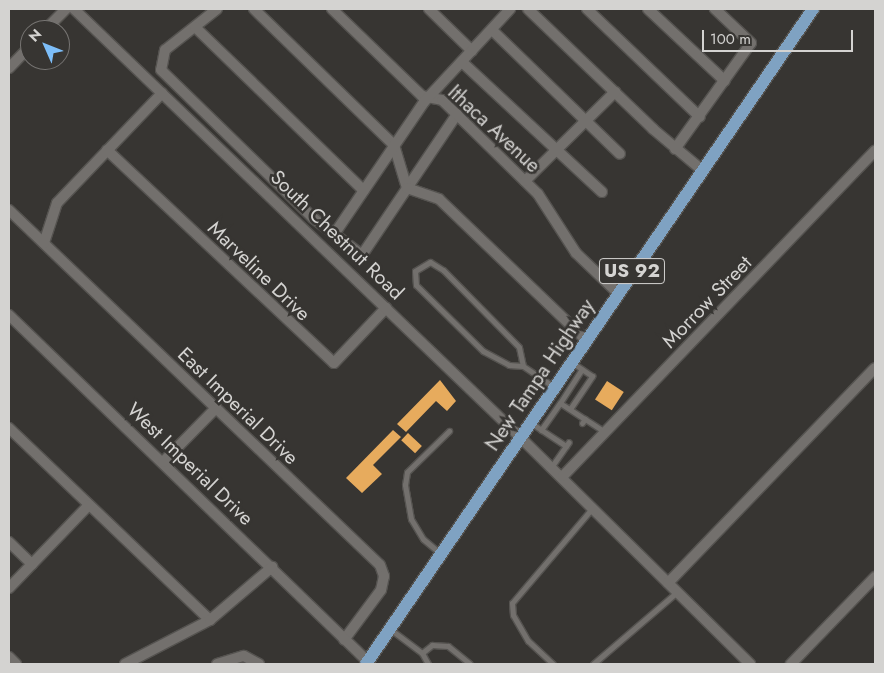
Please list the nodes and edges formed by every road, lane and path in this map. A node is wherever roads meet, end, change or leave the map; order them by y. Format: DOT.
graph roads {
  1 [pos="66,9"];
  2 [pos="74,9"];
  3 [pos="217,9"];
  4 [pos="254,9"];
  5 [pos="332,9"];
  6 [pos="430,9"];
  7 [pos="510,9"];
  8 [pos="528,9"];
  9 [pos="587,9"];
  10 [pos="648,9"];
  11 [pos="715,9"];
  12 [pos="813,9"];
  13 [pos="55,20"];
  14 [pos="195,27"];
  15 [pos="492,30"];
  16 [pos="472,51"];
  17 [pos="20,56"];
  18 [pos="462,62"];
  19 [pos="9,68"];
  20 [pos="725,81"];
  21 [pos="615,92"];
  22 [pos="162,93"];
  23 [pos="430,95"];
  24 [pos="457,114"];
  25 [pos="700,116"];
  26 [pos="586,121"];
  27 [pos="394,145"];
  28 [pos="675,149"];
  29 [pos="107,150"];
  30 [pos="555,150"];
  31 [pos="875,151"];
  32 [pos="620,154"];
  33 [pos="702,170"];
  34 [pos="525,181"];
  35 [pos="407,188"];
  36 [pos="364,191"];
  37 [pos="602,192"];
  38 [pos="9,210"];
  39 [pos="335,234"];
  40 [pos="44,243"];
  41 [pos="617,292"];
  42 [pos="386,308"];
  43 [pos="9,315"];
  44 [pos="586,340"];
  45 [pos="571,362"];
  46 [pos="523,366"];
  47 [pos="875,368"];
  48 [pos="582,370"];
  49 [pos="554,387"];
  50 [pos="560,403"];
  51 [pos="216,408"];
  52 [pos="570,409"];
  53 [pos="536,426"];
  54 [pos="9,428"];
  55 [pos="449,432"];
  56 [pos="605,432"];
  57 [pos="521,438"];
  58 [pos="162,462"];
  59 [pos="552,466"];
  60 [pos="563,476"];
  61 [pos="90,505"];
  62 [pos="593,507"];
  63 [pos="9,542"];
  64 [pos="442,554"];
  65 [pos="32,564"];
  66 [pos="272,567"];
  67 [pos="875,577"];
  68 [pos="668,583"];
  69 [pos="9,588"];
  70 [pos="677,592"];
  71 [pos="210,620"];
  72 [pos="390,629"];
  73 [pos="344,640"];
  74 [pos="422,653"];
  75 [pos="9,657"];
  76 [pos="367,663"];
  77 [pos="16,664"];
  78 [pos="125,664"];
  79 [pos="217,664"];
  80 [pos="259,664"];
  81 [pos="428,664"];
  82 [pos="470,664"];
  83 [pos="553,664"];
  84 [pos="593,664"];
  85 [pos="750,664"];
  86 [pos="790,664"];
  1 -- 13 [label="street"];
  2 -- 22 [label="street, South Chestnut Road"];
  3 -- 14 [label="street"];
  4 -- 27 [label="street"];
  5 -- 23 [label="street, Ithaca Avenue"];
  6 -- 16 [label="street"];
  7 -- 15 [label="street"];
  8 -- 21 [label="street"];
  9 -- 25 [label="street"];
  10 -- 20 [label="street"];
  11 -- 20 [label="street"];
  12 -- 33 [label="main road, New Tampa Highway / US 92"];
  14 -- 36 [label="street"];
  14 -- 39 [label="street"];
  15 -- 16 [label="street"];
  15 -- 26 [label="street"];
  16 -- 18 [label="street"];
  17 -- 19 [label="street"];
  18 -- 23 [label="street"];
  18 -- 30 [label="street"];
  20 -- 25 [label="street"];
  21 -- 26 [label="street"];
  21 -- 28 [label="street"];
  22 -- 29 [label="street"];
  22 -- 42 [label="street, South Chestnut Road"];
  23 -- 24 [label="street, Ithaca Avenue"];
  23 -- 27 [label="street"];
  24 -- 34 [label="street, Ithaca Avenue"];
  24 -- 35 [label="street"];
  25 -- 28 [label="street"];
  26 -- 30 [label="street"];
  26 -- 32 [label="street"];
  27 -- 35 [label="street"];
  27 -- 36 [label="street"];
  28 -- 33 [label="street"];
  29 -- 40 [label="street"];
  29 -- 42 [label="street, Marveline Drive"];
  30 -- 34 [label="street"];
  30 -- 37 [label="street"];
  31 -- 56 [label="street, Morrow Street"];
  33 -- 41 [label="main road, New Tampa Highway / US 92"];
  34 -- 41 [label="street, Ithaca Avenue"];
  35 -- 39 [label="street"];
  35 -- 44 [label="street"];
  36 -- 39 [label="street"];
  38 -- 40 [label="street, East Imperial Drive"];
  40 -- 51 [label="street, East Imperial Drive"];
  41 -- 44 [label="main road, New Tampa Highway / US 92"];
  42 -- 57 [label="street, South Chestnut Road"];
  43 -- 58 [label="street, West Imperial Drive"];
  44 -- 45 [label="main road, New Tampa Highway / US 92"];
  45 -- 48 [label="lane"];
  45 -- 49 [label="main road, New Tampa Highway / US 92"];
  46 -- 46 [label="lane"];
  46 -- 49 [label="lane"];
  47 -- 68 [label="street"];
  48 -- 50 [label="lane"];
  48 -- 52 [label="lane"];
  49 -- 53 [label="main road, New Tampa Highway / US 92"];
  50 -- 52 [label="lane"];
  50 -- 53 [label="lane"];
  51 -- 58 [label="street"];
  51 -- 73 [label="street, East Imperial Drive"];
  52 -- 56 [label="lane"];
  53 -- 57 [label="main road, New Tampa Highway / US 92"];
  53 -- 59 [label="lane"];
  54 -- 61 [label="street"];
  55 -- 64 [label="lane"];
  56 -- 60 [label="street, Morrow Street"];
  57 -- 59 [label="street, South Chestnut Road"];
  57 -- 64 [label="main road, New Tampa Highway / US 92"];
  58 -- 66 [label="street, West Imperial Drive"];
  59 -- 60 [label="street, South Chestnut Road"];
  60 -- 62 [label="street, South Chestnut Road"];
  61 -- 65 [label="street"];
  61 -- 71 [label="street"];
  62 -- 68 [label="street, South Chestnut Road"];
  62 -- 83 [label="lane"];
  63 -- 65 [label="street"];
  64 -- 72 [label="main road, New Tampa Highway / US 92"];
  65 -- 69 [label="street"];
  66 -- 71 [label="street"];
  66 -- 73 [label="street, West Imperial Drive"];
  67 -- 86 [label="street"];
  68 -- 70 [label="street, South Chestnut Road"];
  70 -- 84 [label="lane"];
  70 -- 85 [label="street, South Chestnut Road"];
  71 -- 78 [label="street"];
  72 -- 74 [label="lane"];
  72 -- 76 [label="main road, New Tampa Highway / US 92"];
  73 -- 76 [label="street, West Imperial Drive"];
  74 -- 81 [label="lane"];
  74 -- 82 [label="lane"];
  75 -- 77 [label="street"];
  79 -- 80 [label="street"];
}
